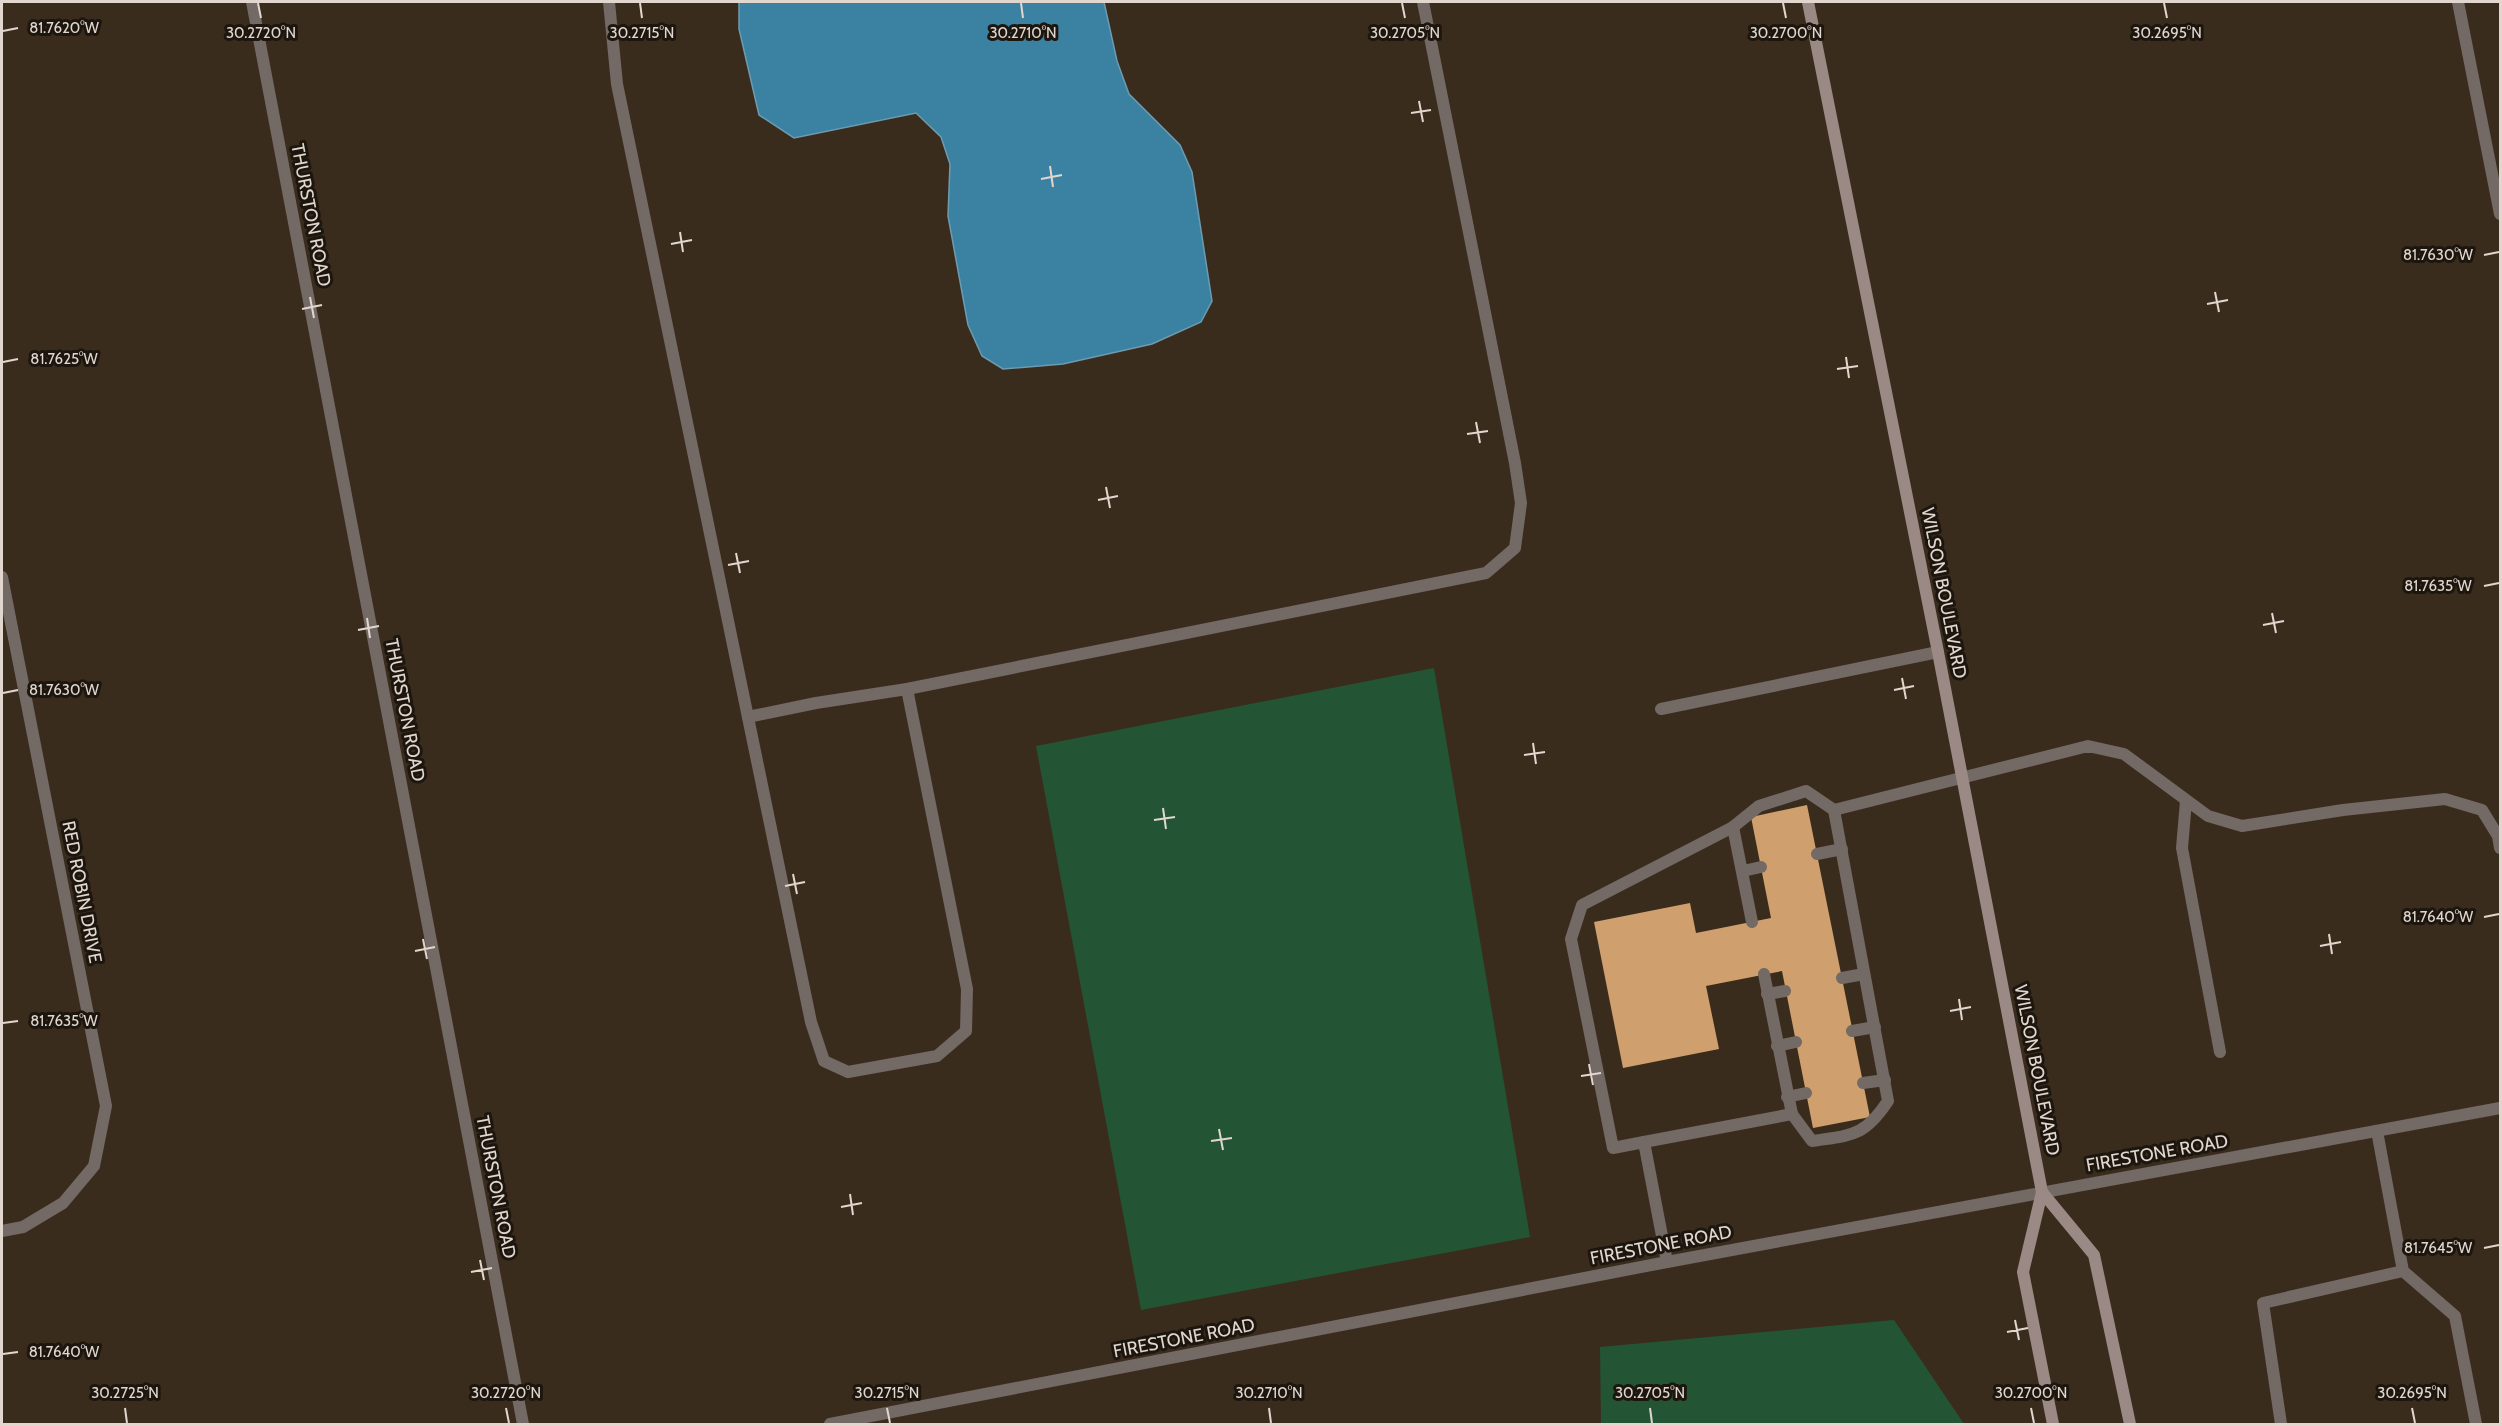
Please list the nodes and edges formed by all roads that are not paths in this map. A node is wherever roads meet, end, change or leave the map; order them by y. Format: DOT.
graph roads {
  1 [pos="252,2"];
  2 [pos="609,2"];
  3 [pos="1423,2"];
  4 [pos="1808,2"];
  5 [pos="2458,2"];
  6 [pos="2500,214"];
  7 [pos="2,577"];
  8 [pos="1938,652"];
  9 [pos="907,689"];
  10 [pos="1661,709"];
  11 [pos="748,717"];
  12 [pos="1962,777"];
  13 [pos="2186,801"];
  14 [pos="1834,810"];
  15 [pos="1733,827"];
  16 [pos="2500,848"];
  17 [pos="1842,849"];
  18 [pos="1818,854"];
  19 [pos="1761,867"];
  20 [pos="1743,871"];
  21 [pos="1752,922"];
  22 [pos="1764,974"];
  23 [pos="1864,974"];
  24 [pos="1842,978"];
  25 [pos="1785,991"];
  26 [pos="1767,994"];
  27 [pos="1875,1027"];
  28 [pos="1852,1031"];
  29 [pos="1796,1042"];
  30 [pos="1777,1046"];
  31 [pos="2220,1052"];
  32 [pos="1885,1080"];
  33 [pos="1863,1083"];
  34 [pos="1806,1093"];
  35 [pos="1787,1097"];
  36 [pos="2500,1108"];
  37 [pos="1792,1114"];
  38 [pos="2377,1131"];
  39 [pos="1644,1142"];
  40 [pos="2042,1192"];
  41 [pos="2,1231"];
  42 [pos="1668,1262"];
  43 [pos="2403,1271"];
  44 [pos="523,1425"];
  45 [pos="830,1425"];
  46 [pos="2053,1425"];
  47 [pos="2130,1425"];
  48 [pos="2281,1425"];
  49 [pos="2476,1425"];
  1 -- 44 [label="street, THURSTON ROAD"];
  2 -- 11 [label="street"];
  3 -- 9 [label="street"];
  4 -- 8 [label="main road, WILSON BOULEVARD"];
  5 -- 6 [label="street"];
  7 -- 41 [label="street, RED ROBIN DRIVE"];
  8 -- 10 [label="street"];
  8 -- 12 [label="main road, WILSON BOULEVARD"];
  9 -- 11 [label="street"];
  9 -- 11 [label="street"];
  12 -- 13 [label="street"];
  12 -- 14 [label="street"];
  12 -- 40 [label="main road, WILSON BOULEVARD"];
  13 -- 16 [label="street"];
  13 -- 31 [label="street"];
  14 -- 15 [label="street"];
  14 -- 17 [label="street"];
  15 -- 20 [label="street"];
  15 -- 39 [label="street"];
  17 -- 18 [label="street"];
  17 -- 23 [label="street"];
  19 -- 20 [label="street"];
  20 -- 21 [label="street"];
  22 -- 26 [label="street"];
  23 -- 24 [label="street"];
  23 -- 27 [label="street"];
  25 -- 26 [label="street"];
  26 -- 30 [label="street"];
  27 -- 28 [label="street"];
  27 -- 32 [label="street"];
  29 -- 30 [label="street"];
  30 -- 35 [label="street"];
  32 -- 33 [label="street"];
  32 -- 37 [label="street"];
  34 -- 35 [label="street"];
  35 -- 37 [label="street"];
  36 -- 38 [label="street, FIRESTONE ROAD"];
  37 -- 39 [label="street"];
  38 -- 40 [label="street, FIRESTONE ROAD"];
  38 -- 43 [label="street"];
  39 -- 42 [label="street"];
  40 -- 42 [label="street, FIRESTONE ROAD"];
  40 -- 46 [label="main road, WILSON BOULEVARD"];
  40 -- 47 [label="main road, WILSON BOULEVARD"];
  42 -- 45 [label="street, FIRESTONE ROAD"];
  43 -- 48 [label="street"];
  43 -- 49 [label="street"];
}
